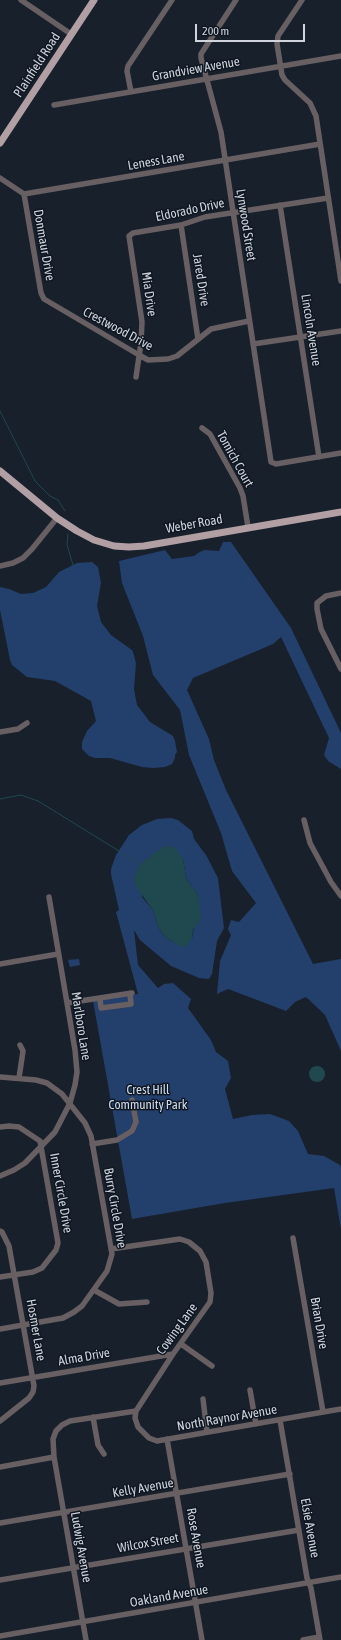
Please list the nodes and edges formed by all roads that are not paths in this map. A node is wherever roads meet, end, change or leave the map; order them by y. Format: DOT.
graph roads {
  1 [pos="21,0"];
  2 [pos="94,0"];
  3 [pos="164,0"];
  4 [pos="236,0"];
  5 [pos="302,0"];
  6 [pos="171,2"];
  7 [pos="71,34"];
  8 [pos="341,56"];
  9 [pos="280,66"];
  10 [pos="206,79"];
  11 [pos="131,92"];
  12 [pos="54,105"];
  13 [pos="0,143"];
  14 [pos="320,144"];
  15 [pos="225,160"];
  16 [pos="0,178"];
  17 [pos="24,194"];
  18 [pos="328,198"];
  19 [pos="280,205"];
  20 [pos="233,212"];
  21 [pos="181,225"];
  22 [pos="129,236"];
  23 [pos="341,281"];
  24 [pos="44,299"];
  25 [pos="249,321"];
  26 [pos="341,331"];
  27 [pos="301,337"];
  28 [pos="198,339"];
  29 [pos="253,344"];
  30 [pos="139,355"];
  31 [pos="136,377"];
  32 [pos="202,428"];
  33 [pos="341,453"];
  34 [pos="319,457"];
  35 [pos="0,471"];
  36 [pos="341,512"];
  37 [pos="57,518"];
  38 [pos="248,527"];
  39 [pos="0,566"];
  40 [pos="341,593"];
  41 [pos="341,669"];
  42 [pos="27,724"];
  43 [pos="0,732"];
  44 [pos="304,820"];
  45 [pos="341,896"];
  46 [pos="49,897"];
  47 [pos="58,954"];
  48 [pos="0,964"];
  49 [pos="100,998"];
  50 [pos="67,1003"];
  51 [pos="20,1045"];
  52 [pos="0,1077"];
  53 [pos="19,1078"];
  54 [pos="132,1100"];
  55 [pos="70,1103"];
  56 [pos="0,1127"];
  57 [pos="92,1144"];
  58 [pos="41,1147"];
  59 [pos="0,1176"];
  60 [pos="0,1231"];
  61 [pos="293,1238"];
  62 [pos="111,1249"];
  63 [pos="15,1275"];
  64 [pos="0,1277"];
  65 [pos="94,1290"];
  66 [pos="147,1302"];
  67 [pos="24,1325"];
  68 [pos="0,1329"];
  69 [pos="181,1344"];
  70 [pos="173,1354"];
  71 [pos="212,1366"];
  72 [pos="33,1377"];
  73 [pos="0,1383"];
  74 [pos="250,1390"];
  75 [pos="203,1399"];
  76 [pos="341,1409"];
  77 [pos="136,1410"];
  78 [pos="323,1412"];
  79 [pos="93,1417"];
  80 [pos="0,1420"];
  81 [pos="280,1420"];
  82 [pos="256,1424"];
  83 [pos="207,1432"];
  84 [pos="167,1439"];
  85 [pos="104,1454"];
  86 [pos="54,1457"];
  87 [pos="0,1467"];
  88 [pos="290,1474"];
  89 [pos="177,1493"];
  90 [pos="64,1513"];
  91 [pos="0,1523"];
  92 [pos="299,1530"];
  93 [pos="186,1548"];
  94 [pos="73,1567"];
  95 [pos="341,1577"];
  96 [pos="0,1580"];
  97 [pos="310,1583"];
  98 [pos="196,1603"];
  99 [pos="83,1622"];
  100 [pos="0,1636"];
  101 [pos="320,1639"];
  102 [pos="86,1640"];
  103 [pos="202,1640"];
  104 [pos="303,1640"];
  1 -- 7 [label="street"];
  2 -- 7 [label="main road, Plainfield Road"];
  3 -- 6 [label="street"];
  4 -- 10 [label="street, Lynwood Street"];
  5 -- 9 [label="street"];
  6 -- 11 [label="street"];
  7 -- 13 [label="main road, Plainfield Road"];
  8 -- 9 [label="street, Grandview Avenue"];
  9 -- 10 [label="street, Grandview Avenue"];
  9 -- 14 [label="street"];
  10 -- 11 [label="street, Grandview Avenue"];
  10 -- 15 [label="street, Lynwood Street"];
  11 -- 12 [label="street, Grandview Avenue"];
  14 -- 15 [label="street, Leness Lane"];
  14 -- 18 [label="street"];
  15 -- 17 [label="street, Leness Lane"];
  15 -- 20 [label="street, Lynwood Street"];
  16 -- 17 [label="street"];
  17 -- 24 [label="street, Donmaur Drive"];
  18 -- 19 [label="street, Eldorado Drive"];
  18 -- 23 [label="street"];
  19 -- 20 [label="street, Eldorado Drive"];
  19 -- 27 [label="street, Lincoln Avenue"];
  20 -- 21 [label="street, Eldorado Drive"];
  20 -- 25 [label="street, Lynwood Street"];
  21 -- 22 [label="street, Eldorado Drive"];
  21 -- 28 [label="street, Jared Drive"];
  22 -- 30 [label="street, Mia Drive"];
  24 -- 30 [label="street, Crestwood Drive"];
  25 -- 28 [label="street, Crestwood Drive"];
  25 -- 29 [label="street, Lynwood Street"];
  26 -- 27 [label="street"];
  27 -- 29 [label="street"];
  27 -- 34 [label="street, Lincoln Avenue"];
  28 -- 30 [label="street, Crestwood Drive"];
  29 -- 34 [label="street, Lynwood Street"];
  30 -- 31 [label="street, Mia Drive"];
  32 -- 38 [label="street, Tomich Court"];
  33 -- 34 [label="street"];
  35 -- 37 [label="main road, Weber Road"];
  36 -- 38 [label="main road, Weber Road"];
  37 -- 38 [label="main road, Weber Road"];
  37 -- 39 [label="street"];
  40 -- 41 [label="street"];
  42 -- 43 [label="street"];
  44 -- 45 [label="street"];
  46 -- 47 [label="street, Marlboro Lane"];
  47 -- 48 [label="street"];
  47 -- 50 [label="street, Marlboro Lane"];
  49 -- 49 [label="street"];
  49 -- 50 [label="street"];
  50 -- 55 [label="street, Marlboro Lane"];
  51 -- 53 [label="street"];
  52 -- 53 [label="street, Burry Circle Drive"];
  53 -- 55 [label="street, Burry Circle Drive"];
  54 -- 57 [label="street"];
  55 -- 57 [label="street, Burry Circle Drive"];
  55 -- 58 [label="street, Marlboro Lane"];
  56 -- 58 [label="street, Inner Circle Drive"];
  57 -- 62 [label="street, Burry Circle Drive"];
  58 -- 59 [label="street, Marlboro Lane"];
  58 -- 63 [label="street, Inner Circle Drive"];
  60 -- 63 [label="street, Hosmer Lane"];
  61 -- 78 [label="street, Brian Drive"];
  62 -- 65 [label="street, Burry Circle Drive"];
  62 -- 69 [label="street, Cowing Lane"];
  63 -- 64 [label="street, Inner Circle Drive"];
  63 -- 67 [label="street, Hosmer Lane"];
  65 -- 66 [label="street"];
  65 -- 67 [label="street, Burry Circle Drive"];
  67 -- 68 [label="street, Burry Circle Drive"];
  67 -- 72 [label="street, Hosmer Lane"];
  69 -- 70 [label="street, Cowing Lane"];
  69 -- 71 [label="street"];
  70 -- 72 [label="street, Alma Drive"];
  70 -- 77 [label="street, Cowing Lane"];
  72 -- 73 [label="street, Alma Drive"];
  72 -- 80 [label="street, Hosmer Lane"];
  74 -- 82 [label="street"];
  75 -- 83 [label="street"];
  76 -- 78 [label="street, North Raynor Avenue"];
  77 -- 79 [label="street"];
  77 -- 84 [label="street, North Raynor Avenue"];
  78 -- 81 [label="street, North Raynor Avenue"];
  79 -- 85 [label="street"];
  79 -- 86 [label="street, Ludwig Avenue"];
  81 -- 82 [label="street, North Raynor Avenue"];
  81 -- 88 [label="street, Elsie Avenue"];
  82 -- 83 [label="street, North Raynor Avenue"];
  83 -- 84 [label="street, North Raynor Avenue"];
  84 -- 89 [label="street, Rose Avenue"];
  86 -- 87 [label="street"];
  86 -- 90 [label="street, Ludwig Avenue"];
  88 -- 89 [label="street, Kelly Avenue"];
  88 -- 92 [label="street, Elsie Avenue"];
  89 -- 90 [label="street, Kelly Avenue"];
  89 -- 93 [label="street, Rose Avenue"];
  90 -- 91 [label="street, Kelly Avenue"];
  90 -- 94 [label="street, Ludwig Avenue"];
  92 -- 93 [label="street, Wilcox Street"];
  92 -- 97 [label="street, Elsie Avenue"];
  93 -- 94 [label="street, Wilcox Street"];
  93 -- 98 [label="street, Rose Avenue"];
  94 -- 96 [label="street, Wilcox Street"];
  94 -- 99 [label="street, Ludwig Avenue"];
  95 -- 97 [label="street, Oakland Avenue"];
  97 -- 98 [label="street, Oakland Avenue"];
  97 -- 101 [label="street, Elsie Avenue"];
  98 -- 99 [label="street, Oakland Avenue"];
  98 -- 103 [label="street, Rose Avenue"];
  99 -- 100 [label="street, Oakland Avenue"];
  99 -- 102 [label="street, Ludwig Avenue"];
  101 -- 104 [label="street"];
}
